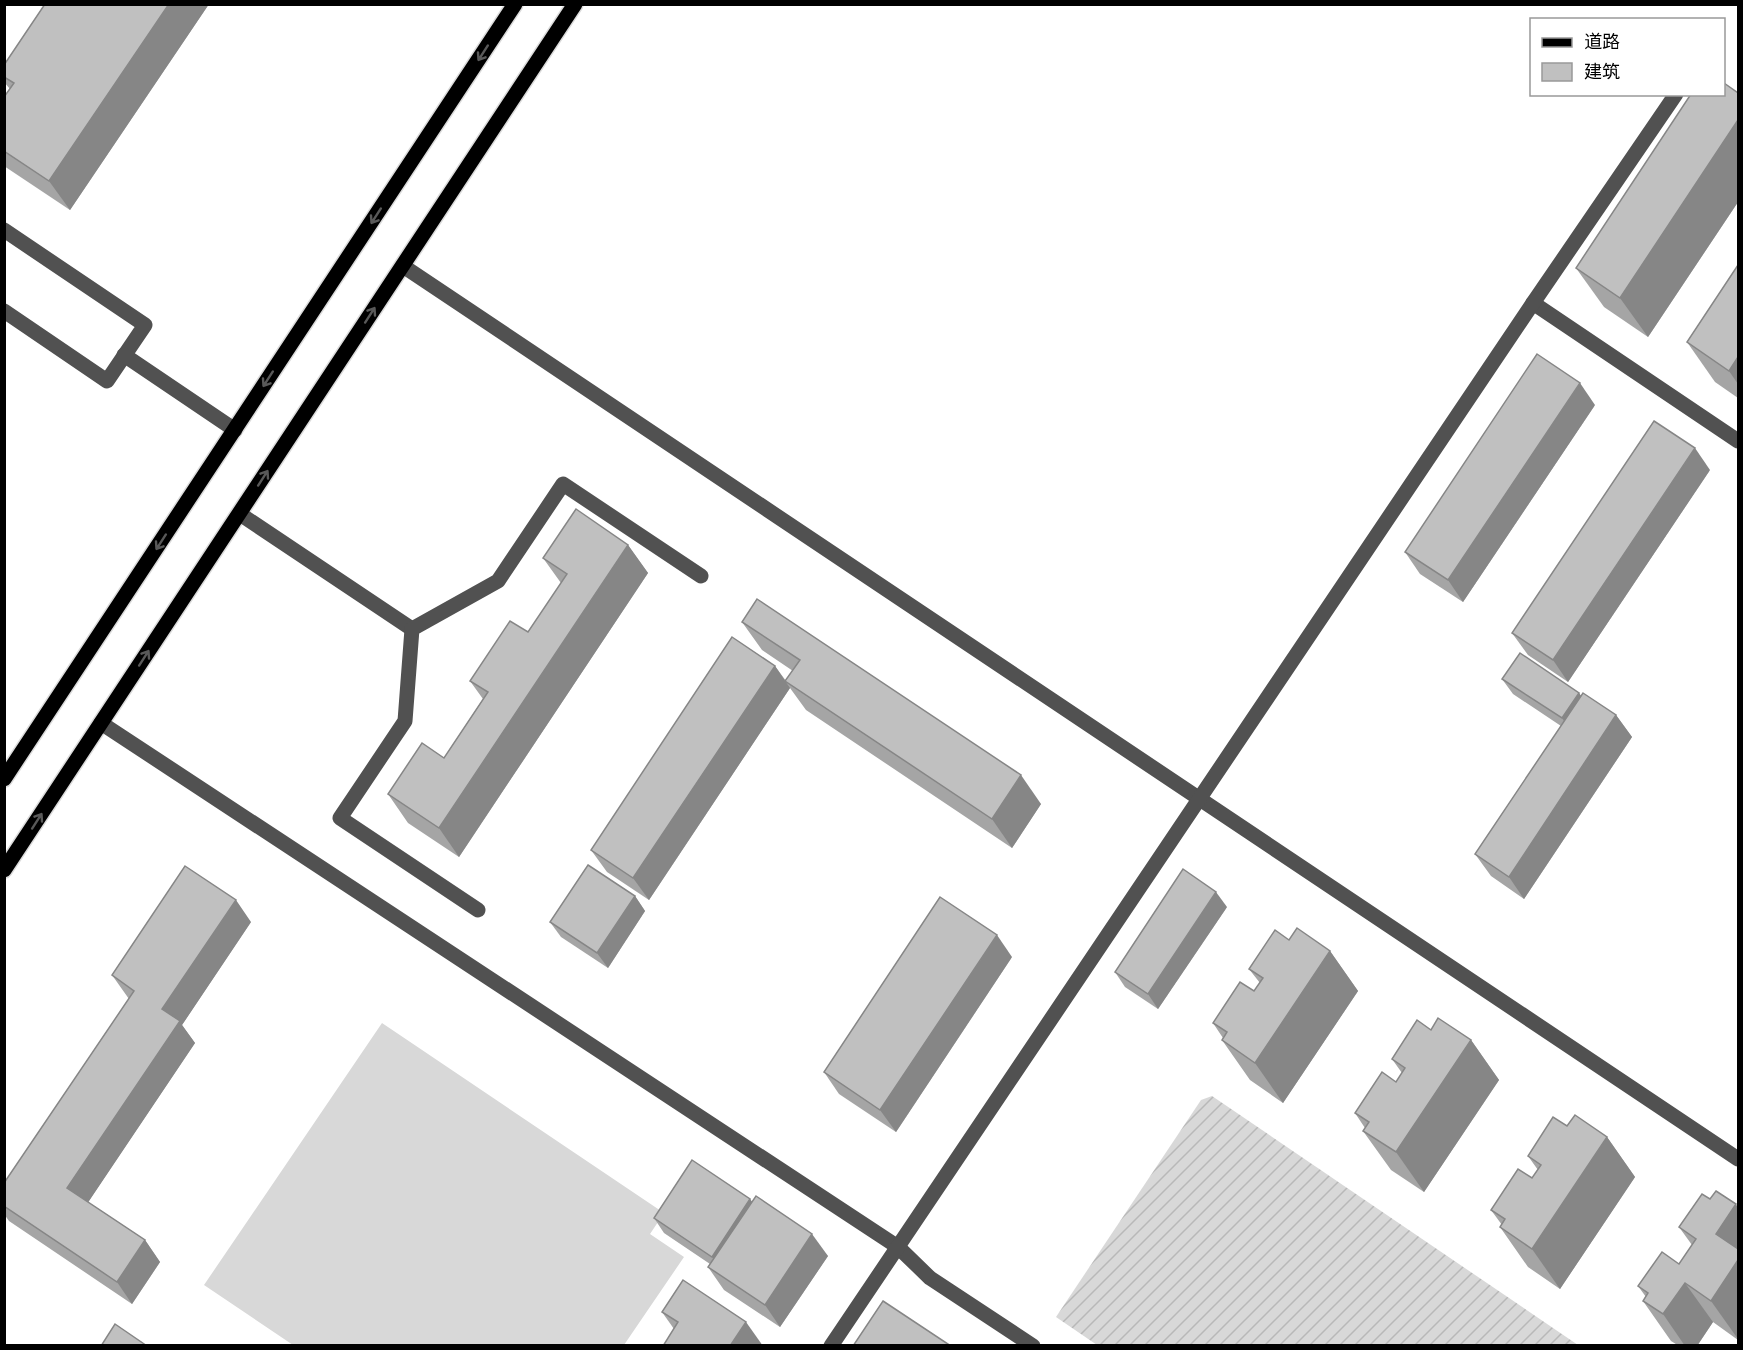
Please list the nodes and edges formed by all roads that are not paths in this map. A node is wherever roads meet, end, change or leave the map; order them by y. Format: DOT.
graph roads {
  1 [pos="515,4"];
  2 [pos="575,4"];
  3 [pos="1675,96"];
  4 [pos="4,230"];
  5 [pos="403,266"];
  6 [pos="1533,303"];
  7 [pos="4,311"];
  8 [pos="124,355"];
  9 [pos="235,430"];
  10 [pos="1738,441"];
  11 [pos="240,514"];
  12 [pos="701,576"];
  13 [pos="412,629"];
  14 [pos="101,723"];
  15 [pos="4,779"];
  16 [pos="1200,799"];
  17 [pos="4,870"];
  18 [pos="478,910"];
  19 [pos="1738,1159"];
  20 [pos="898,1247"];
  21 [pos="831,1346"];
  22 [pos="1034,1346"];
  1 -- 9 [label="main road, one-way"];
  2 -- 5 [label="main road"];
  3 -- 6 [label="lane"];
  4 -- 8 [label="lane"];
  11 -- 5 [label="main road, one-way"];
  5 -- 16 [label="lane"];
  6 -- 10 [label="lane"];
  6 -- 16 [label="lane"];
  7 -- 8 [label="lane"];
  8 -- 9 [label="lane"];
  9 -- 15 [label="main road, one-way"];
  11 -- 13 [label="lane"];
  14 -- 11 [label="main road, one-way"];
  12 -- 13 [label="lane"];
  13 -- 18 [label="lane"];
  17 -- 14 [label="main road, one-way"];
  14 -- 20 [label="lane"];
  16 -- 19 [label="lane"];
  16 -- 20 [label="lane"];
  20 -- 21 [label="lane"];
  20 -- 22 [label="lane"];
}
